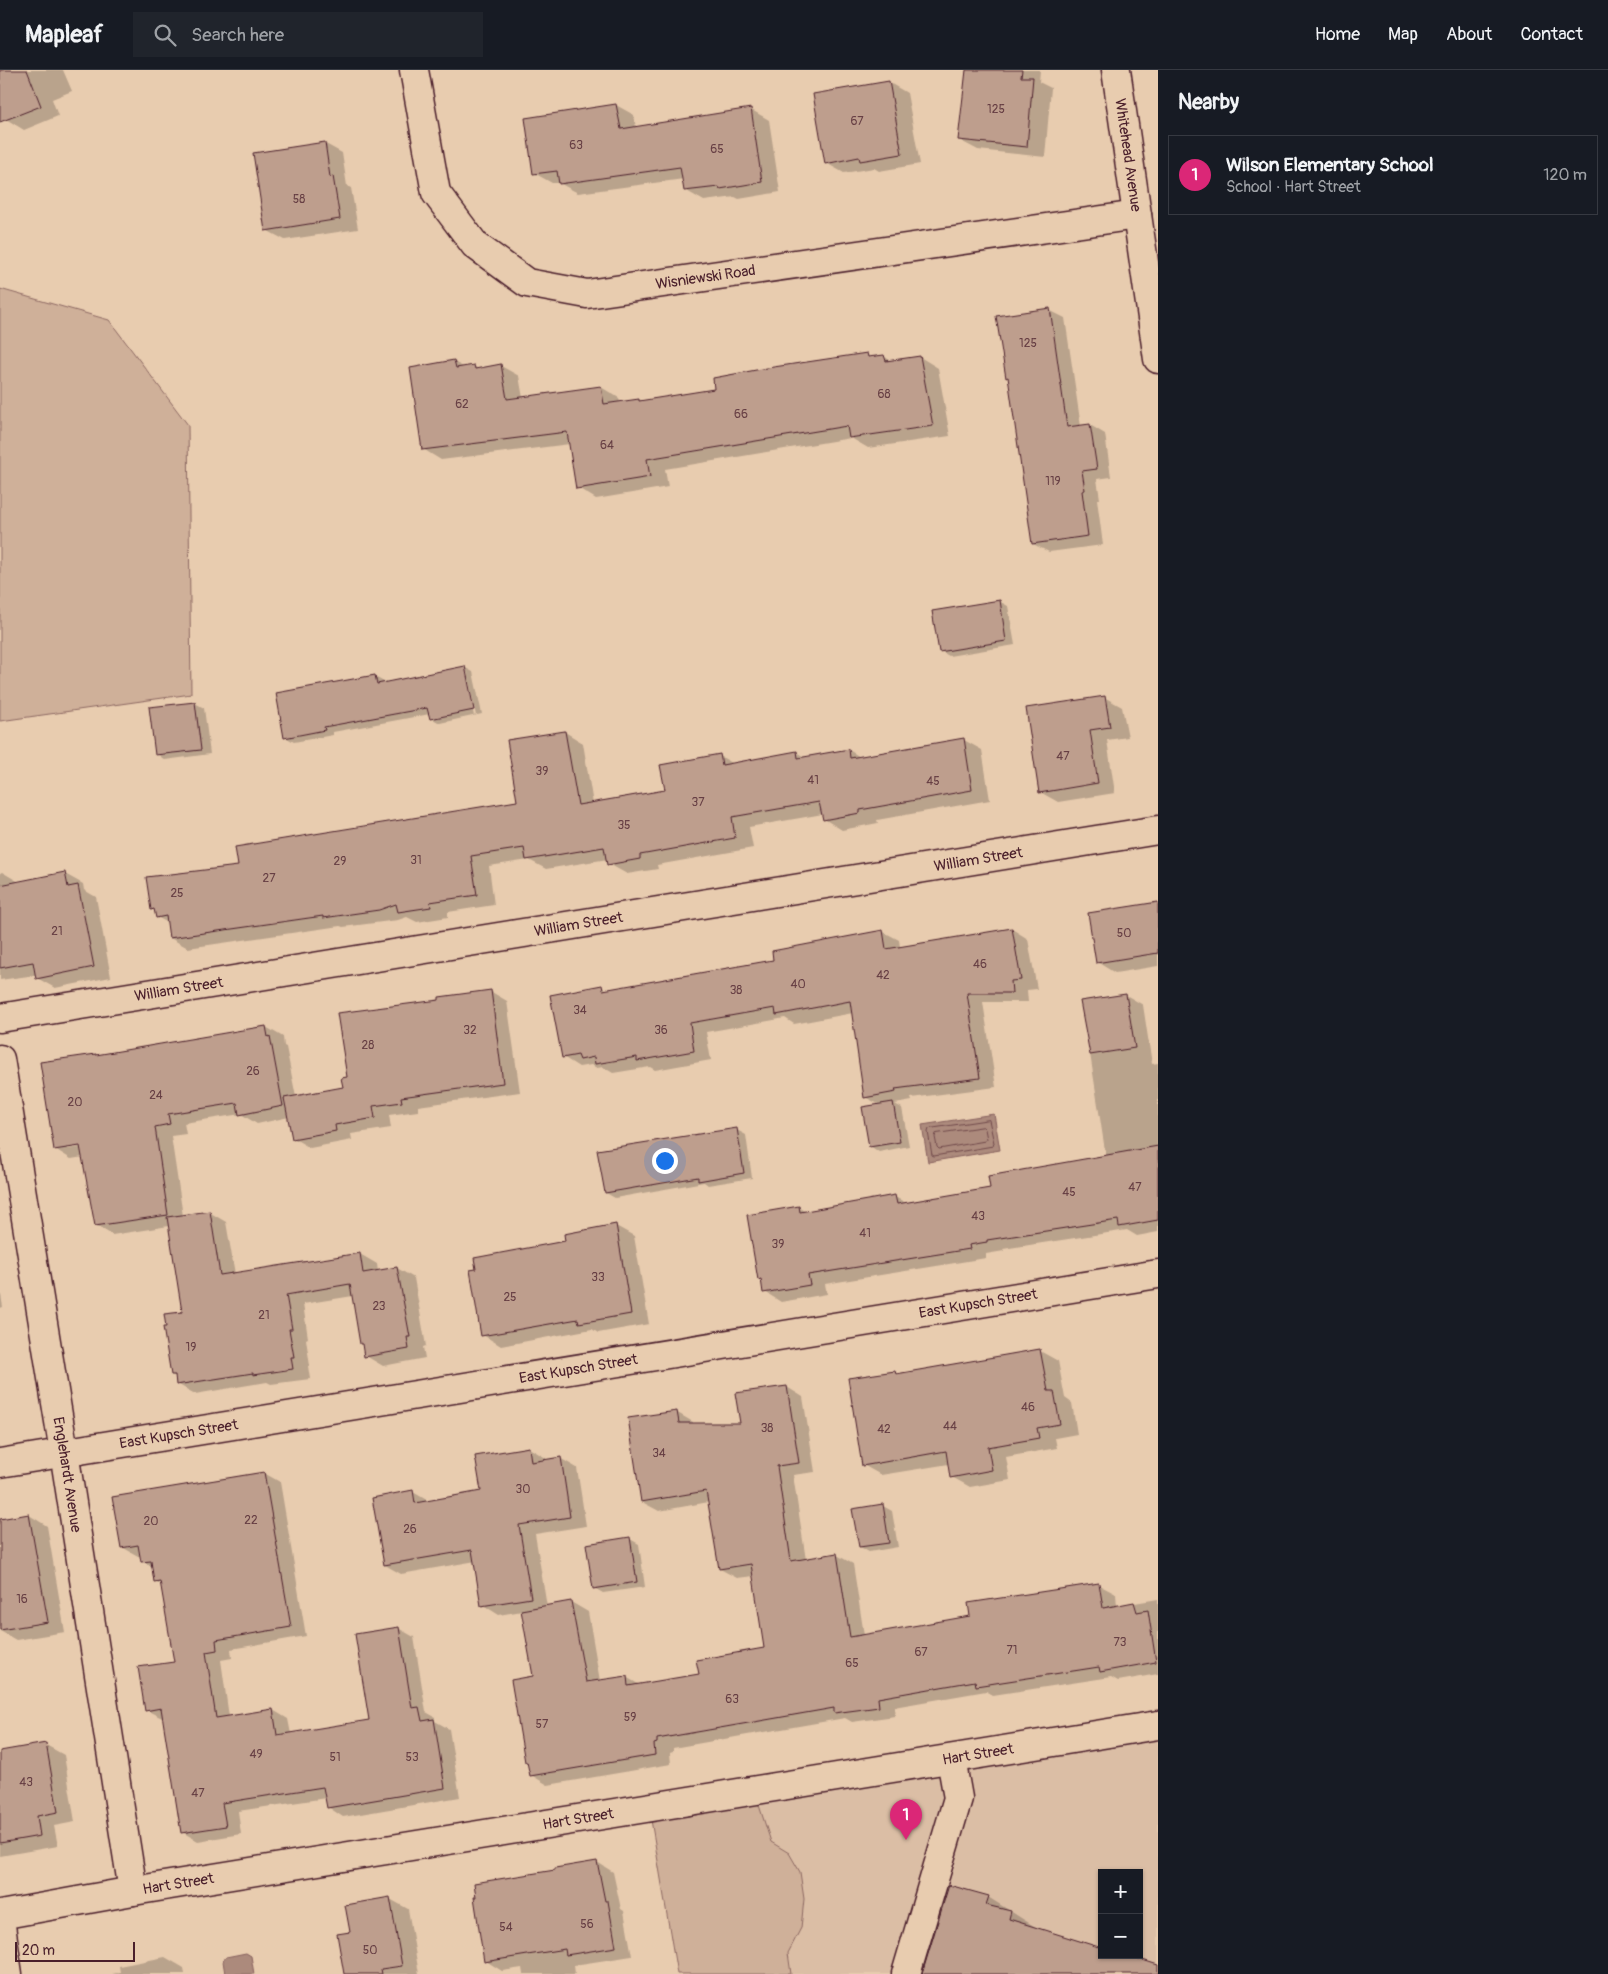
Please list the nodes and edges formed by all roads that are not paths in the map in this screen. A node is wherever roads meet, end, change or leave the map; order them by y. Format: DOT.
graph roads {
  1 [pos="414,70"];
  2 [pos="1116,70"];
  3 [pos="1137,214"];
  4 [pos="1158,359"];
  5 [pos="1158,830"];
  6 [pos="0,1018"];
  7 [pos="0,1059"];
  8 [pos="1158,1274"];
  9 [pos="64,1452"];
  10 [pos="0,1462"];
  11 [pos="1158,1725"];
  12 [pos="951,1759"];
  13 [pos="133,1890"];
  14 [pos="0,1917"];
  15 [pos="8,1974"];
  16 [pos="906,1974"];
  1 -- 3 [label="street, Wisniewski Road"];
  2 -- 3 [label="street, Whitehead Avenue"];
  3 -- 4 [label="street, Whitehead Avenue"];
  5 -- 6 [label="street, William Street"];
  7 -- 9 [label="street, Englehardt Avenue"];
  8 -- 9 [label="street, East Kupsch Street"];
  9 -- 10 [label="street, East Kupsch Street"];
  9 -- 13 [label="street, Englehardt Avenue"];
  11 -- 12 [label="street, Hart Street"];
  12 -- 13 [label="street, Hart Street"];
  12 -- 16 [label="street"];
  13 -- 14 [label="street, Hart Street"];
  14 -- 15 [label="street"];
}
